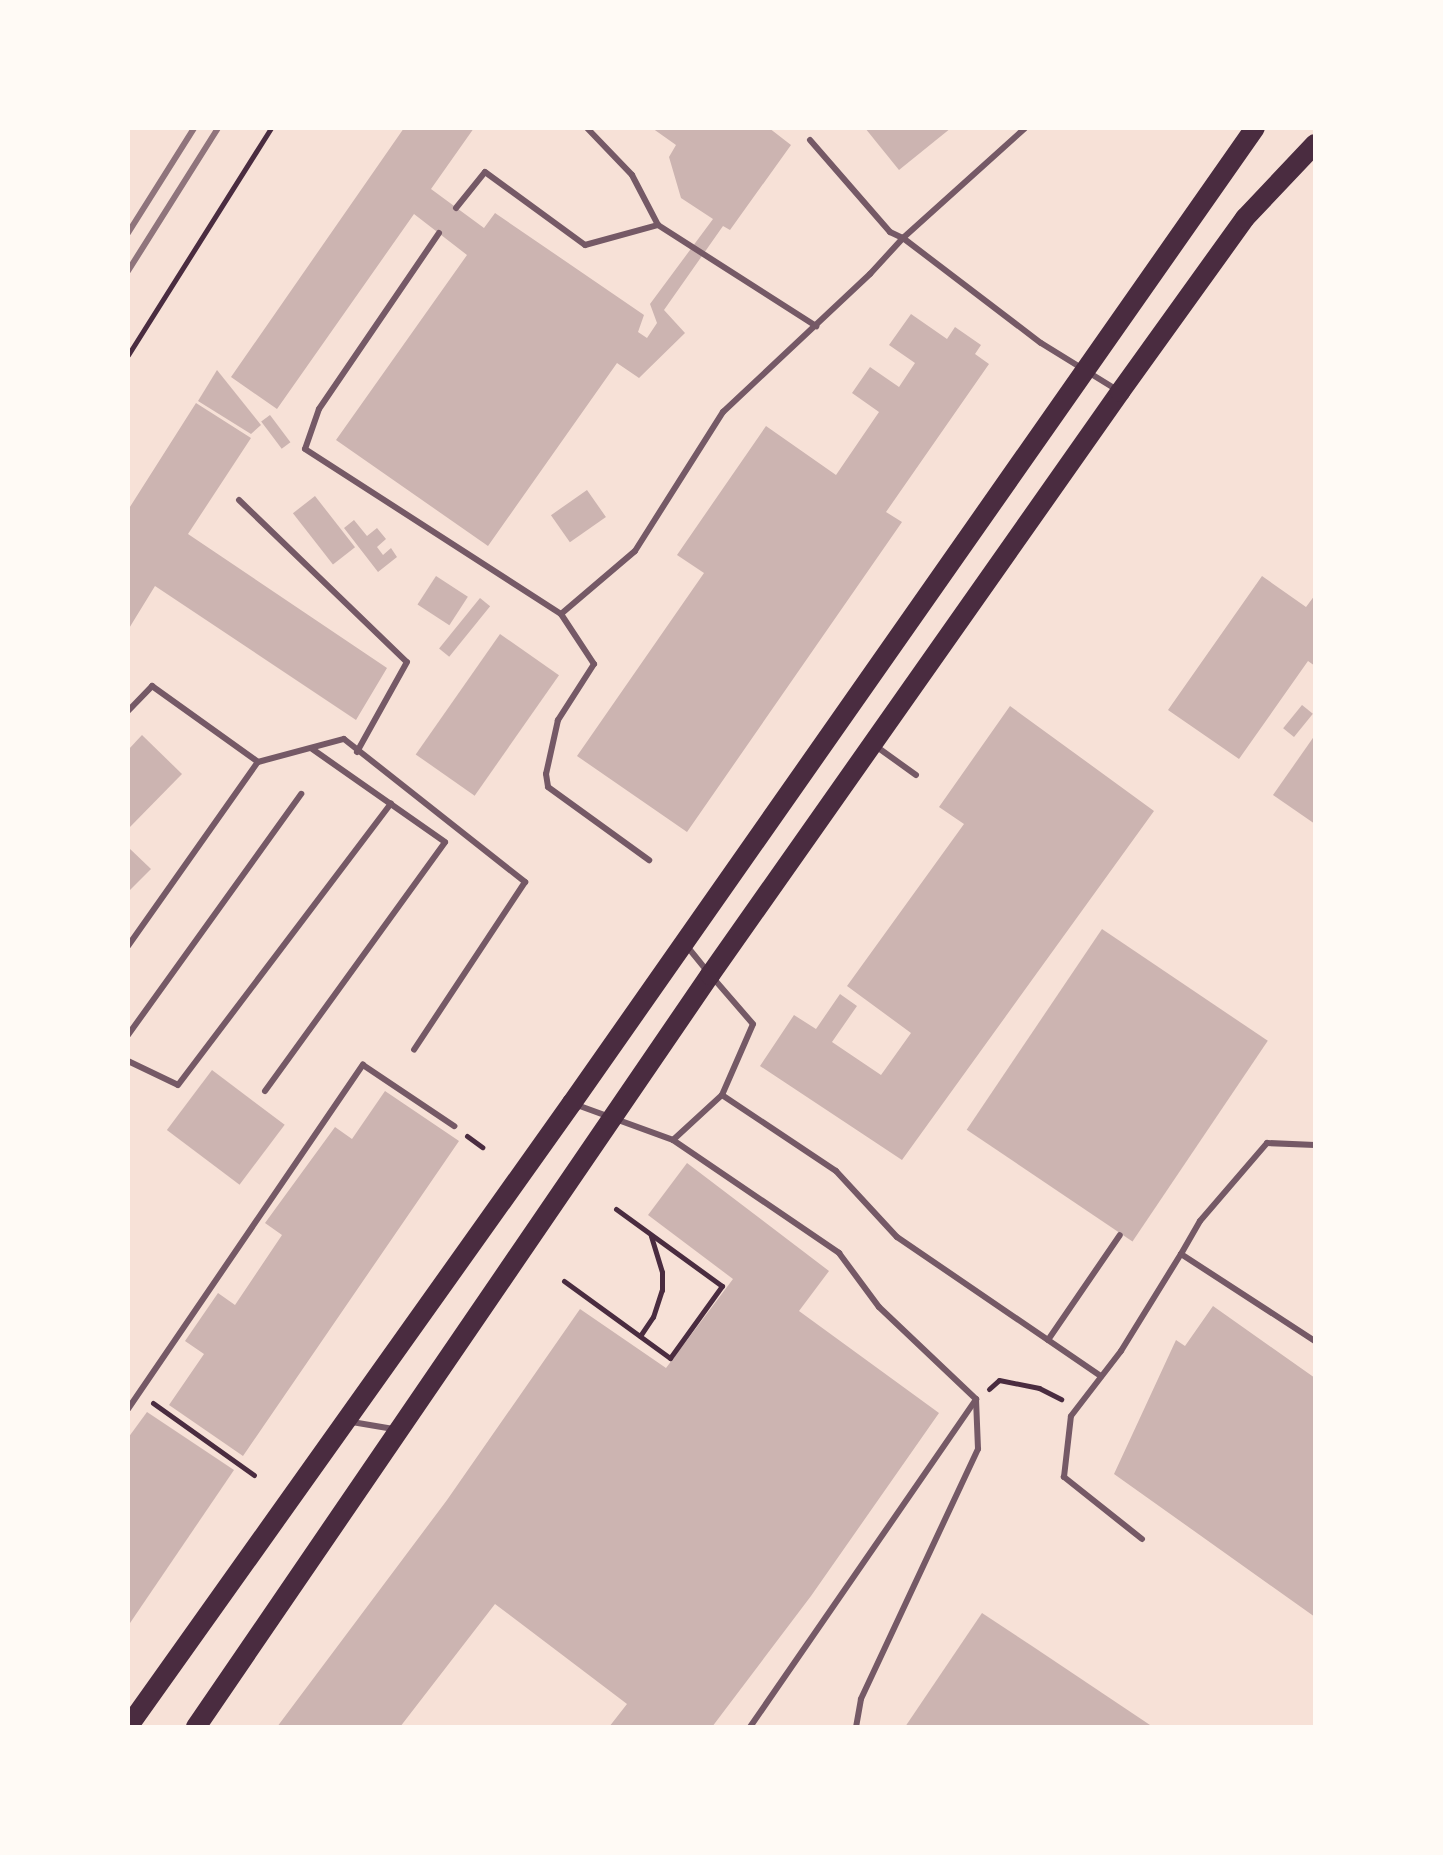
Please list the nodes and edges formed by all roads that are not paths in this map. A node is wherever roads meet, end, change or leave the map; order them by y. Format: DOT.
graph roads {
  1 [pos="587,128"];
  2 [pos="1025,128"];
  3 [pos="1255,128"];
  4 [pos="810,140"];
  5 [pos="1315,144"];
  6 [pos="456,208"];
  7 [pos="658,225"];
  8 [pos="439,233"];
  9 [pos="903,238"];
  10 [pos="816,326"];
  11 [pos="1088,370"];
  12 [pos="1120,392"];
  13 [pos="239,500"];
  14 [pos="561,614"];
  15 [pos="128,711"];
  16 [pos="874,744"];
  17 [pos="312,749"];
  18 [pos="357,752"];
  19 [pos="258,762"];
  20 [pos="916,775"];
  21 [pos="301,794"];
  22 [pos="391,803"];
  23 [pos="649,860"];
  24 [pos="684,942"];
  25 [pos="128,946"];
  26 [pos="710,975"];
  27 [pos="128,1035"];
  28 [pos="414,1050"];
  29 [pos="128,1061"];
  30 [pos="265,1091"];
  31 [pos="722,1095"];
  32 [pos="572,1103"];
  33 [pos="611,1119"];
  34 [pos="454,1126"];
  35 [pos="673,1140"];
  36 [pos="1315,1145"];
  37 [pos="1120,1235"];
  38 [pos="1181,1254"];
  39 [pos="1048,1340"];
  40 [pos="1314,1342"];
  41 [pos="1101,1376"];
  42 [pos="976,1399"];
  43 [pos="128,1409"];
  44 [pos="346,1421"];
  45 [pos="400,1430"];
  46 [pos="1142,1539"];
  47 [pos="128,1727"];
  48 [pos="196,1727"];
  49 [pos="750,1727"];
  50 [pos="856,1727"];
  1 -- 7 [label="lane"];
  2 -- 9 [label="lane"];
  3 -- 11 [label="main road"];
  4 -- 9 [label="lane"];
  5 -- 12 [label="main road"];
  6 -- 7 [label="lane"];
  7 -- 10 [label="lane"];
  8 -- 14 [label="lane"];
  9 -- 10 [label="lane"];
  9 -- 11 [label="lane"];
  10 -- 14 [label="lane"];
  11 -- 12 [label="lane"];
  11 -- 24 [label="main road"];
  12 -- 16 [label="main road"];
  13 -- 18 [label="lane"];
  14 -- 23 [label="lane"];
  15 -- 19 [label="lane"];
  16 -- 20 [label="lane"];
  16 -- 26 [label="main road"];
  17 -- 18 [label="lane"];
  17 -- 19 [label="lane"];
  17 -- 22 [label="lane"];
  18 -- 28 [label="lane"];
  19 -- 25 [label="lane"];
  21 -- 27 [label="lane"];
  22 -- 29 [label="lane"];
  22 -- 30 [label="lane"];
  24 -- 26 [label="lane"];
  24 -- 32 [label="main road"];
  26 -- 31 [label="lane"];
  26 -- 33 [label="main road"];
  31 -- 35 [label="lane"];
  31 -- 39 [label="lane"];
  32 -- 33 [label="lane"];
  32 -- 44 [label="main road"];
  33 -- 35 [label="lane"];
  33 -- 45 [label="main road"];
  34 -- 43 [label="lane"];
  35 -- 42 [label="lane"];
  36 -- 38 [label="lane"];
  37 -- 39 [label="lane"];
  38 -- 40 [label="lane"];
  38 -- 41 [label="lane"];
  39 -- 41 [label="lane"];
  41 -- 46 [label="lane"];
  42 -- 49 [label="lane"];
  42 -- 50 [label="lane"];
  44 -- 45 [label="lane"];
  44 -- 47 [label="main road"];
  45 -- 48 [label="main road"];
}
